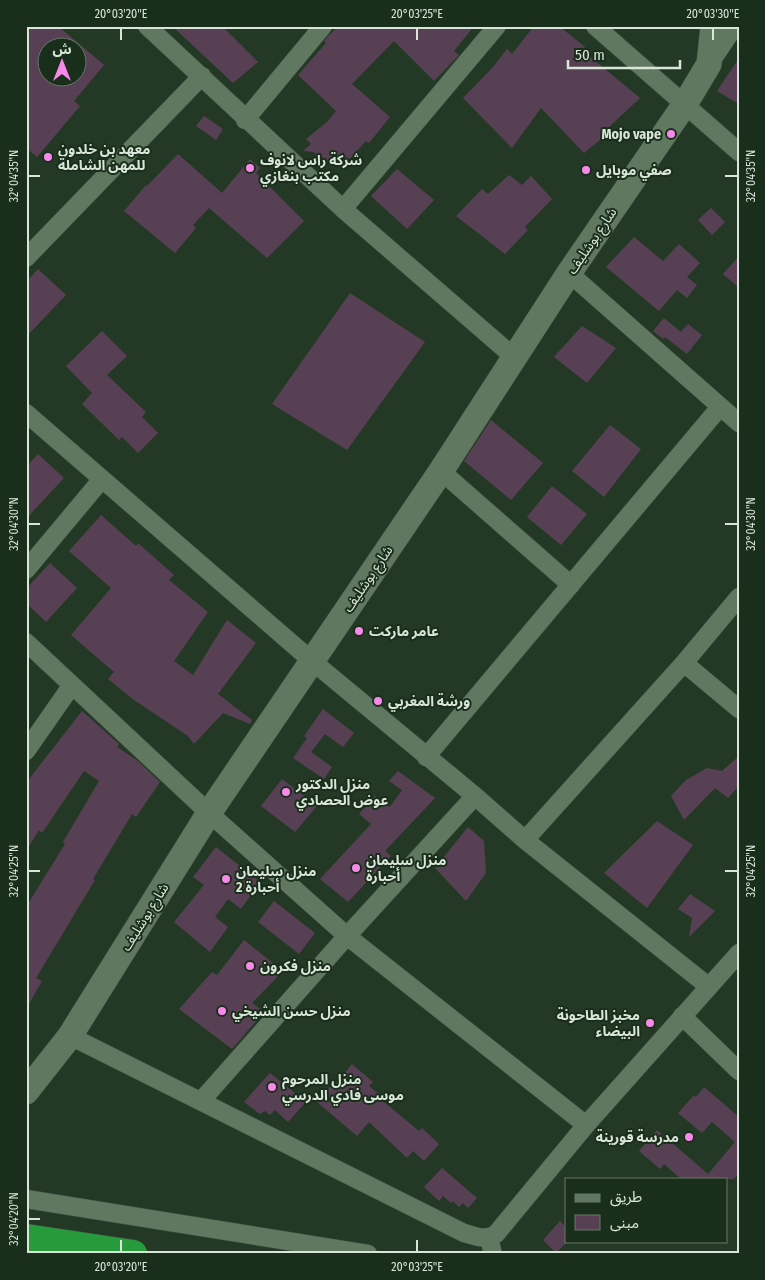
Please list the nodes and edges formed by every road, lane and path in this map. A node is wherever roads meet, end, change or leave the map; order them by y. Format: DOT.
graph roads {
  1 [pos="147,26"];
  2 [pos="323,26"];
  3 [pos="498,26"];
  4 [pos="595,26"];
  5 [pos="713,26"];
  6 [pos="735,26"];
  7 [pos="709,64"];
  8 [pos="202,76"];
  9 [pos="686,104"];
  10 [pos="246,120"];
  11 [pos="739,152"];
  12 [pos="343,209"];
  13 [pos="26,258"];
  14 [pos="569,273"];
  15 [pos="514,357"];
  16 [pos="720,407"];
  17 [pos="26,413"];
  18 [pos="739,423"];
  19 [pos="441,471"];
  20 [pos="102,479"];
  21 [pos="26,570"];
  22 [pos="571,584"];
  23 [pos="739,597"];
  24 [pos="26,642"];
  25 [pos="312,660"];
  26 [pos="684,663"];
  27 [pos="72,685"];
  28 [pos="739,709"];
  29 [pos="26,751"];
  30 [pos="426,757"];
  31 [pos="475,796"];
  32 [pos="210,813"];
  33 [pos="525,840"];
  34 [pos="347,936"];
  35 [pos="739,952"];
  36 [pos="708,986"];
  37 [pos="682,1016"];
  38 [pos="70,1036"];
  39 [pos="739,1071"];
  40 [pos="26,1092"];
  41 [pos="201,1101"];
  42 [pos="586,1125"];
  43 [pos="26,1199"];
  44 [pos="26,1238"];
  45 [pos="491,1246"];
  46 [pos="133,1254"];
  47 [pos="368,1254"];
  1 -- 8 [label="street"];
  2 -- 10 [label="street"];
  3 -- 12 [label="street"];
  4 -- 9 [label="street"];
  5 -- 7 [label="street"];
  6 -- 7 [label="street"];
  7 -- 9 [label="street, شارع بوشليف"];
  8 -- 10 [label="street"];
  8 -- 13 [label="street"];
  9 -- 11 [label="street"];
  9 -- 14 [label="street, شارع بوشليف"];
  10 -- 12 [label="street"];
  12 -- 15 [label="street"];
  14 -- 15 [label="street, شارع بوشليف"];
  14 -- 16 [label="street"];
  15 -- 19 [label="street, شارع بوشليف"];
  16 -- 18 [label="street"];
  16 -- 22 [label="street"];
  17 -- 20 [label="street"];
  19 -- 22 [label="street"];
  19 -- 25 [label="street, شارع بوشليف"];
  20 -- 21 [label="street"];
  20 -- 25 [label="street"];
  22 -- 30 [label="street"];
  23 -- 26 [label="street"];
  24 -- 27 [label="street"];
  25 -- 30 [label="street"];
  25 -- 32 [label="street, شارع بوشليف"];
  26 -- 28 [label="street"];
  26 -- 33 [label="street"];
  27 -- 29 [label="street"];
  27 -- 32 [label="street"];
  30 -- 31 [label="street"];
  31 -- 33 [label="street"];
  31 -- 34 [label="street"];
  32 -- 34 [label="street"];
  32 -- 38 [label="street, شارع بوشليف"];
  33 -- 36 [label="street"];
  34 -- 41 [label="street"];
  34 -- 42 [label="street"];
  35 -- 36 [label="street"];
  36 -- 37 [label="street"];
  37 -- 39 [label="street"];
  37 -- 42 [label="street"];
  38 -- 40 [label="street, شارع بوشليف"];
  38 -- 41 [label="street"];
  41 -- 45 [label="street"];
  42 -- 45 [label="street"];
  43 -- 47 [label="street"];
  44 -- 46 [label="highway"];
}
